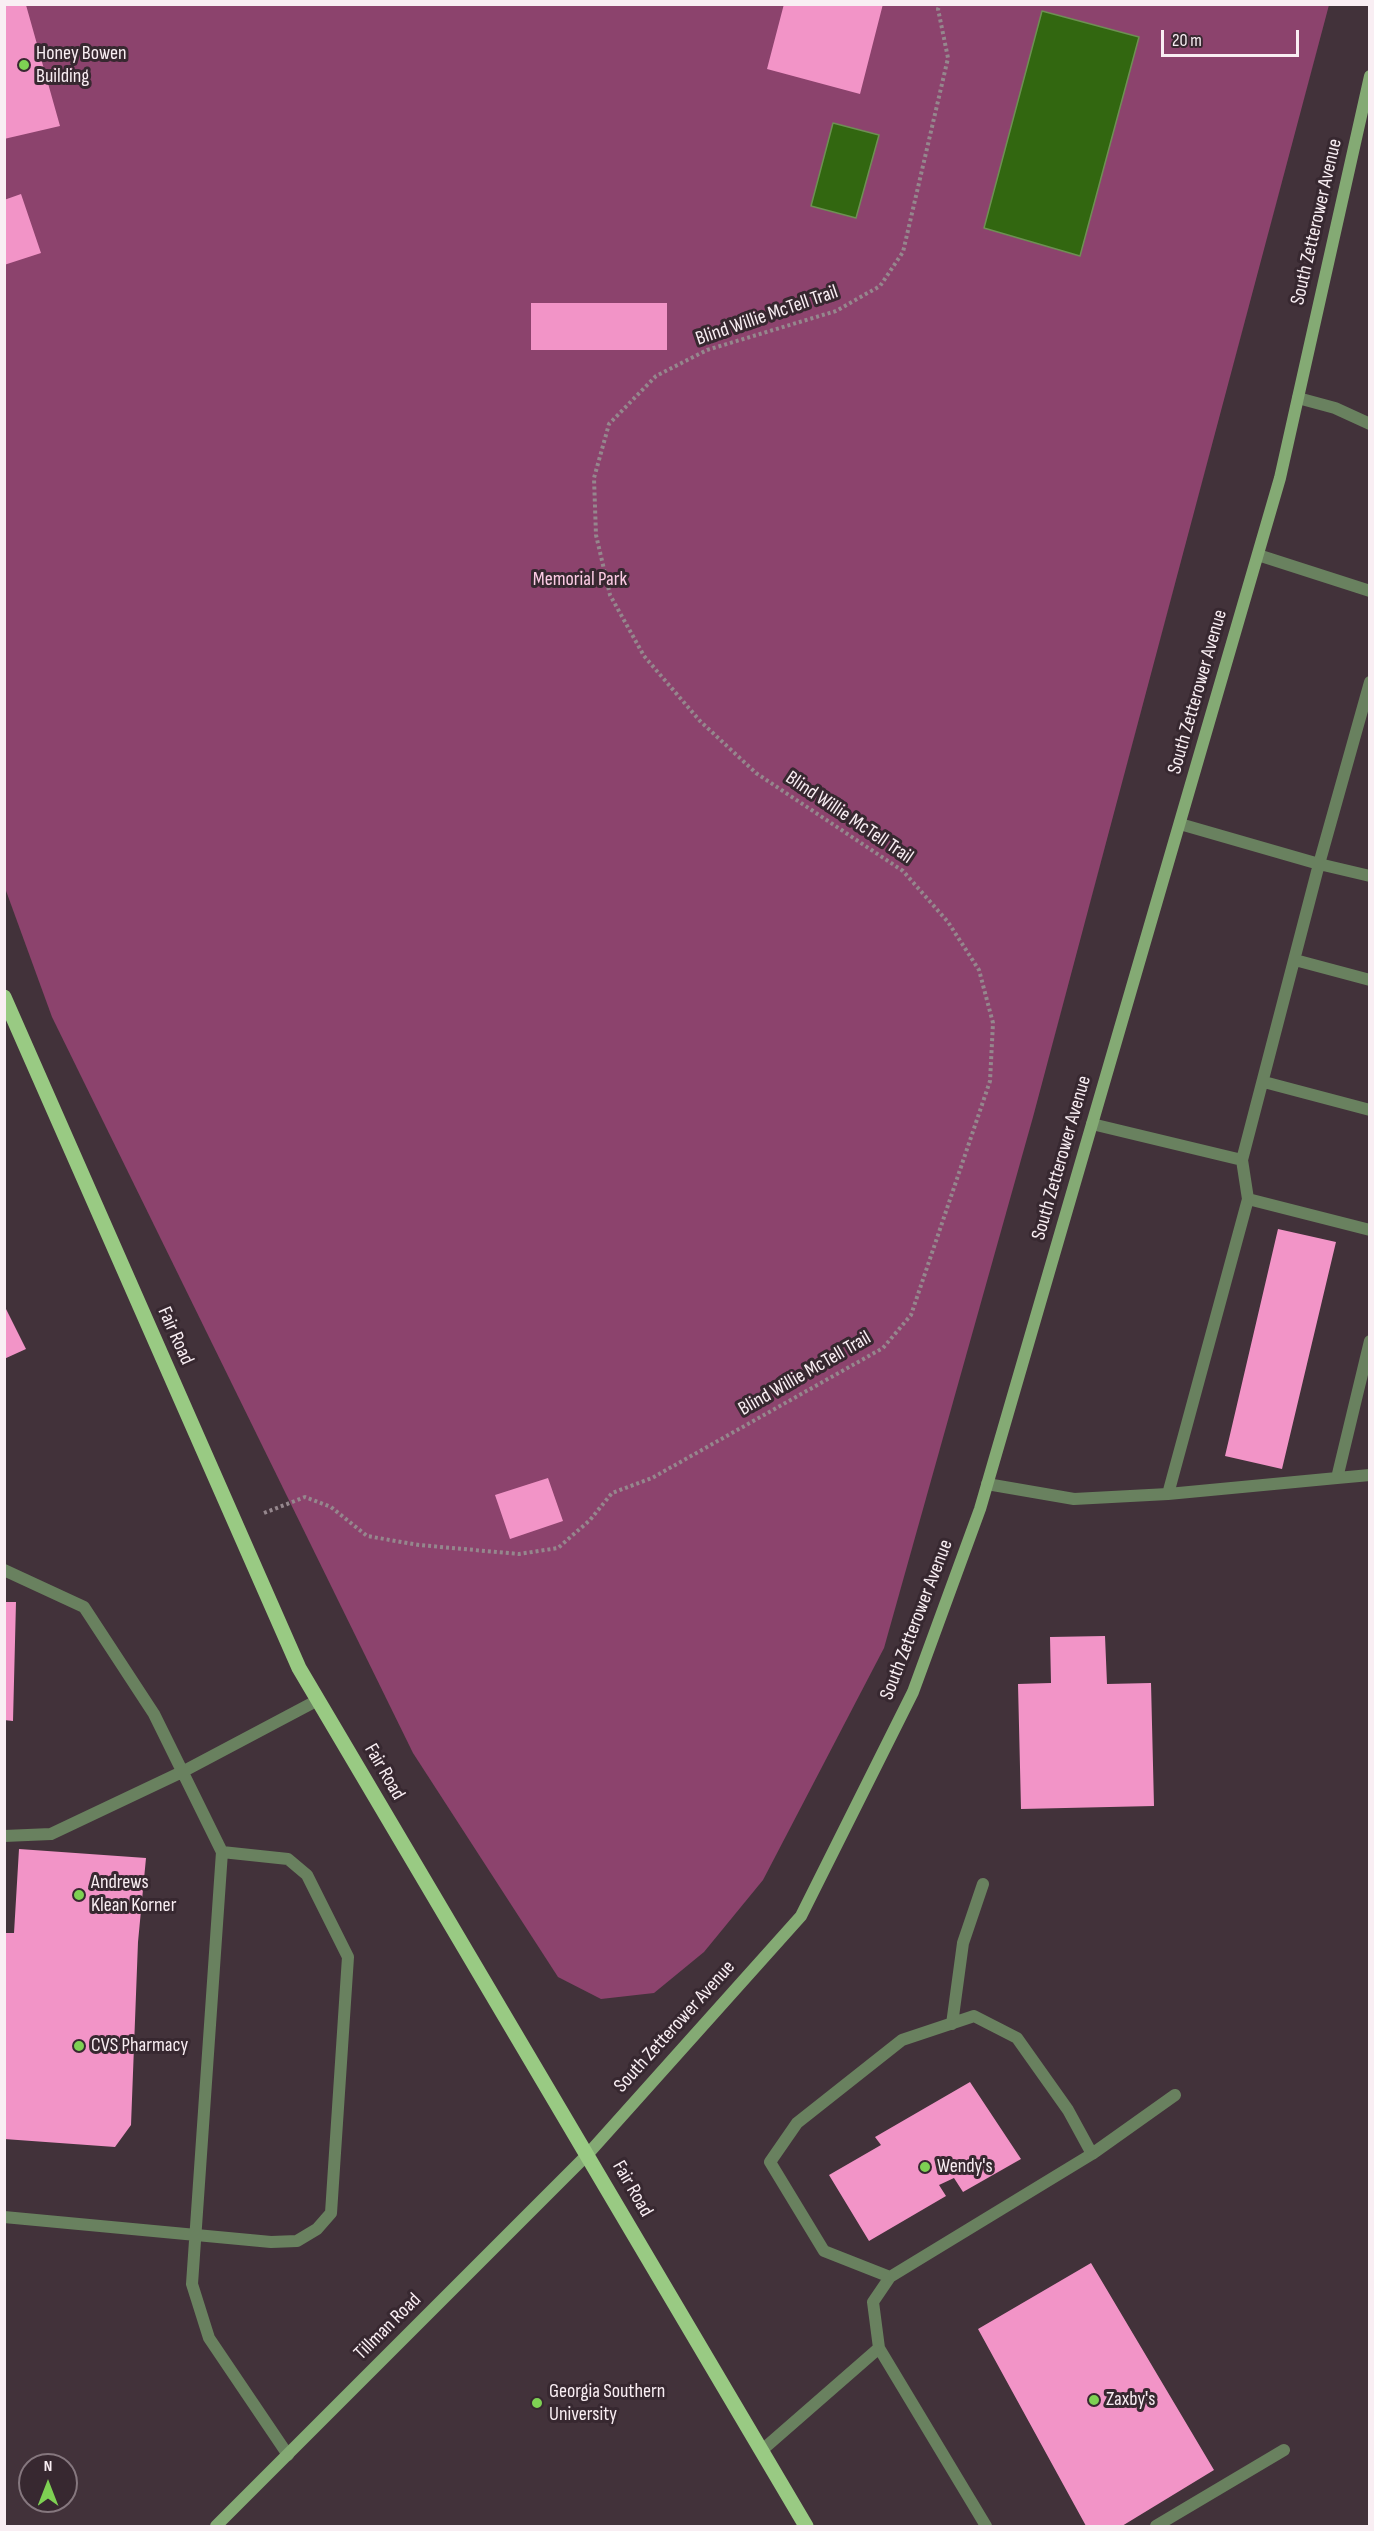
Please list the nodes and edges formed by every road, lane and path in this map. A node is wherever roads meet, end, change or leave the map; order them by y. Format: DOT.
graph roads {
  1 [pos="940,4"];
  2 [pos="1370,76"];
  3 [pos="1298,398"];
  4 [pos="1370,424"];
  5 [pos="1258,555"];
  6 [pos="1370,591"];
  7 [pos="1370,681"];
  8 [pos="1180,824"];
  9 [pos="1319,864"];
  10 [pos="1370,876"];
  11 [pos="1295,960"];
  12 [pos="1370,980"];
  13 [pos="4,997"];
  14 [pos="1264,1082"];
  15 [pos="1370,1110"];
  16 [pos="1092,1124"];
  17 [pos="1242,1160"];
  18 [pos="1248,1199"];
  19 [pos="1370,1230"];
  20 [pos="1370,1341"];
  21 [pos="1370,1475"];
  22 [pos="1336,1478"];
  23 [pos="987,1484"];
  24 [pos="1168,1494"];
  25 [pos="235,1525"];
  26 [pos="4,1569"];
  27 [pos="318,1700"];
  28 [pos="183,1771"];
  29 [pos="4,1836"];
  30 [pos="222,1852"];
  31 [pos="983,1884"];
  32 [pos="952,2024"];
  33 [pos="1175,2096"];
  34 [pos="1092,2154"];
  35 [pos="587,2155"];
  36 [pos="4,2217"];
  37 [pos="196,2235"];
  38 [pos="890,2277"];
  39 [pos="879,2348"];
  40 [pos="1284,2450"];
  41 [pos="761,2451"];
  42 [pos="288,2455"];
  43 [pos="216,2526"];
  44 [pos="806,2526"];
  45 [pos="986,2526"];
  46 [pos="1156,2526"];
  1 -- 25 [label="path, Blind Willie McTell Trail"];
  2 -- 3 [label="street, South Zetterower Avenue"];
  3 -- 4 [label="lane"];
  3 -- 5 [label="street, South Zetterower Avenue"];
  5 -- 6 [label="lane"];
  5 -- 8 [label="street, South Zetterower Avenue"];
  7 -- 9 [label="lane"];
  8 -- 9 [label="lane"];
  8 -- 16 [label="street, South Zetterower Avenue"];
  9 -- 10 [label="lane"];
  9 -- 11 [label="lane"];
  11 -- 12 [label="lane"];
  11 -- 14 [label="lane"];
  13 -- 25 [label="main road, Fair Road"];
  14 -- 15 [label="lane"];
  14 -- 17 [label="lane"];
  16 -- 17 [label="lane"];
  16 -- 23 [label="street, South Zetterower Avenue"];
  17 -- 18 [label="lane"];
  18 -- 19 [label="lane"];
  18 -- 24 [label="lane"];
  20 -- 22 [label="lane"];
  21 -- 22 [label="lane"];
  22 -- 24 [label="lane"];
  23 -- 24 [label="lane"];
  23 -- 35 [label="street, South Zetterower Avenue"];
  25 -- 27 [label="main road, Fair Road"];
  26 -- 28 [label="lane"];
  27 -- 28 [label="lane"];
  27 -- 35 [label="main road, Fair Road"];
  28 -- 29 [label="lane"];
  28 -- 30 [label="lane"];
  30 -- 37 [label="lane"];
  30 -- 37 [label="lane"];
  31 -- 32 [label="lane"];
  32 -- 34 [label="lane"];
  32 -- 38 [label="lane"];
  33 -- 34 [label="lane"];
  34 -- 38 [label="lane"];
  35 -- 41 [label="main road, Fair Road"];
  35 -- 42 [label="street, Tillman Road"];
  36 -- 37 [label="lane"];
  37 -- 42 [label="lane"];
  38 -- 39 [label="lane"];
  39 -- 41 [label="lane"];
  39 -- 45 [label="lane"];
  40 -- 46 [label="lane"];
  41 -- 44 [label="main road, Fair Road"];
  42 -- 43 [label="street, Tillman Road"];
}
